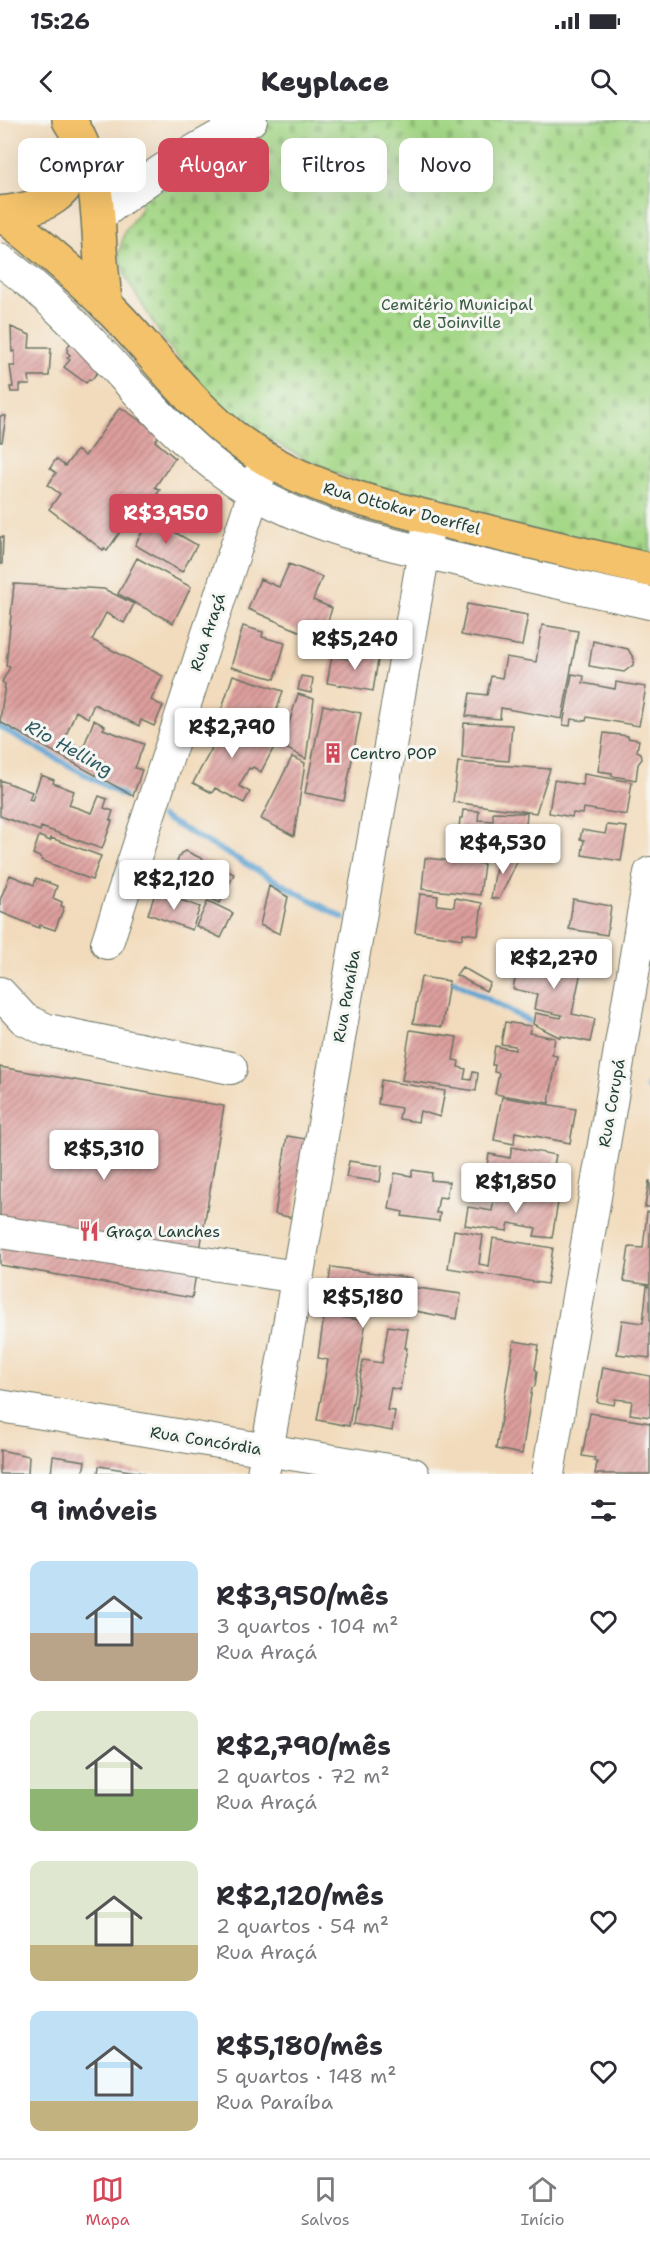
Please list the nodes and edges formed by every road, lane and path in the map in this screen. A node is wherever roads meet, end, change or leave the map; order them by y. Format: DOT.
graph roads {
  1 [pos="69,120"];
  2 [pos="251,120"];
  3 [pos="79,138"];
  4 [pos="61,192"];
  5 [pos="96,192"];
  6 [pos="0,213"];
  7 [pos="99,216"];
  8 [pos="0,260"];
  9 [pos="105,303"];
  10 [pos="265,459"];
  11 [pos="253,492"];
  12 [pos="430,517"];
  13 [pos="424,552"];
  14 [pos="650,570"];
  15 [pos="650,603"];
  16 [pos="650,873"];
  17 [pos="107,943"];
  18 [pos="0,993"];
  19 [pos="231,1068"];
  20 [pos="0,1232"];
  21 [pos="297,1277"];
  22 [pos="0,1406"];
  23 [pos="265,1462"];
  24 [pos="413,1474"];
  25 [pos="548,1474"];
  1 -- 3 [label="main road"];
  2 -- 7 [label="street"];
  4 -- 6 [label="main road"];
  5 -- 7 [label="main road"];
  6 -- 9 [label="main road, Rua Ottokar Doerffel"];
  7 -- 9 [label="main road"];
  8 -- 11 [label="street"];
  9 -- 10 [label="main road, Rua Ottokar Doerffel"];
  10 -- 11 [label="street, Rua Araçá"];
  10 -- 12 [label="main road, Rua Ottokar Doerffel"];
  11 -- 13 [label="street"];
  11 -- 17 [label="street, Rua Araçá"];
  12 -- 13 [label="street, Rua Paraíba"];
  12 -- 14 [label="main road, Rua Ottokar Doerffel"];
  13 -- 15 [label="street"];
  13 -- 21 [label="street, Rua Paraíba"];
  16 -- 25 [label="street, Rua Corupá"];
  18 -- 19 [label="street"];
  20 -- 21 [label="street"];
  21 -- 23 [label="street, Rua Paraíba"];
  22 -- 23 [label="street, Rua Concórdia"];
  23 -- 24 [label="street, Rua Concórdia"];
}
